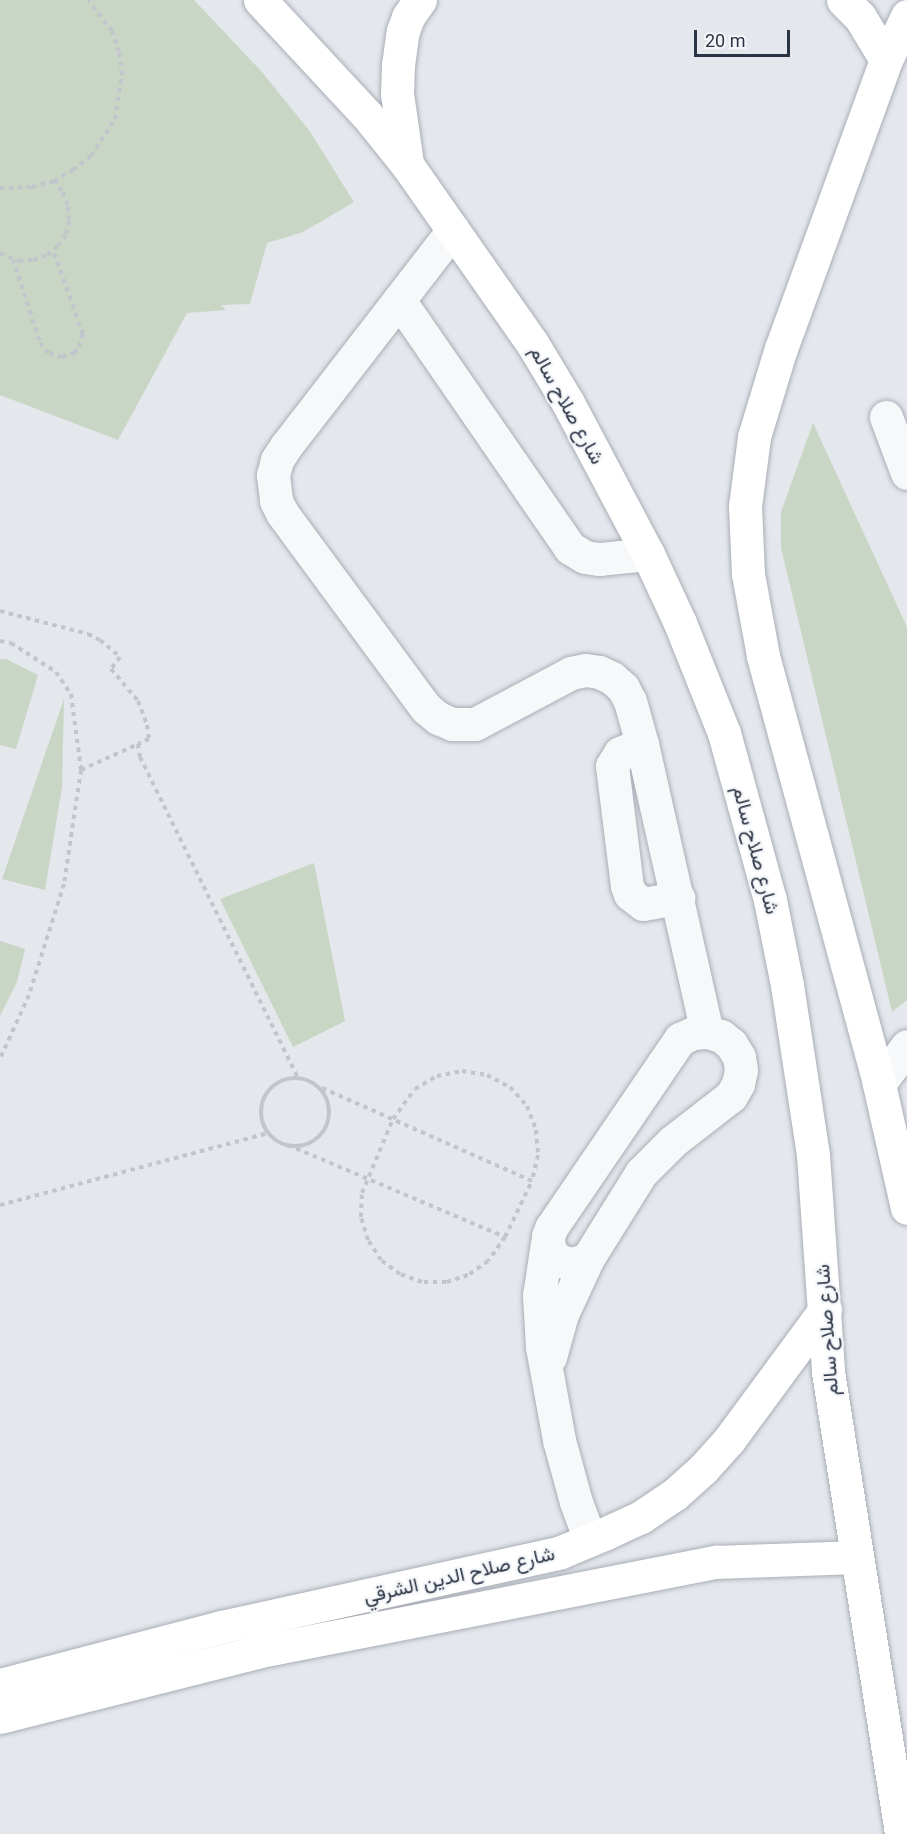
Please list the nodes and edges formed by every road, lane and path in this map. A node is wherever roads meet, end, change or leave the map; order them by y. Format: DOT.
graph roads {
  1 [pos="88,0"];
  2 [pos="260,0"];
  3 [pos="420,0"];
  4 [pos="843,0"];
  5 [pos="907,16"];
  6 [pos="886,60"];
  7 [pos="408,166"];
  8 [pos="54,181"];
  9 [pos="0,188"];
  10 [pos="453,230"];
  11 [pos="53,250"];
  12 [pos="0,253"];
  13 [pos="13,259"];
  14 [pos="399,300"];
  15 [pos="886,417"];
  16 [pos="907,473"];
  17 [pos="648,554"];
  18 [pos="0,611"];
  19 [pos="0,641"];
  20 [pos="138,744"];
  21 [pos="642,744"];
  22 [pos="81,770"];
  23 [pos="678,898"];
  24 [pos="707,1032"];
  25 [pos="907,1046"];
  26 [pos="0,1059"];
  27 [pos="298,1078"];
  28 [pos="879,1084"];
  29 [pos="318,1086"];
  30 [pos="393,1119"];
  31 [pos="268,1133"];
  32 [pos="288,1145"];
  33 [pos="902,1158"];
  34 [pos="367,1179"];
  35 [pos="532,1181"];
  36 [pos="0,1205"];
  37 [pos="907,1208"];
  38 [pos="506,1237"];
  39 [pos="547,1243"];
  40 [pos="588,1258"];
  41 [pos="825,1310"];
  42 [pos="547,1374"];
  43 [pos="590,1540"];
  44 [pos="857,1557"];
  45 [pos="0,1684"];
  46 [pos="0,1717"];
  47 [pos="901,1834"];
  1 -- 8 [label="path"];
  2 -- 7 [label="main road, شارع صلاح سالم"];
  3 -- 7 [label="main road"];
  4 -- 6 [label="main road"];
  5 -- 6 [label="main road"];
  6 -- 28 [label="main road"];
  7 -- 10 [label="main road, شارع صلاح سالم"];
  8 -- 9 [label="path"];
  8 -- 11 [label="path"];
  10 -- 14 [label="lane"];
  10 -- 17 [label="main road, شارع صلاح سالم"];
  11 -- 13 [label="path"];
  11 -- 13 [label="path"];
  12 -- 13 [label="path"];
  14 -- 17 [label="lane"];
  14 -- 21 [label="lane"];
  15 -- 16 [label="lane"];
  17 -- 41 [label="main road, شارع صلاح سالم"];
  18 -- 20 [label="path"];
  19 -- 22 [label="path"];
  20 -- 22 [label="path"];
  20 -- 27 [label="path"];
  21 -- 23 [label="lane"];
  21 -- 23 [label="lane"];
  22 -- 26 [label="path"];
  23 -- 24 [label="lane"];
  24 -- 39 [label="lane"];
  24 -- 40 [label="lane"];
  25 -- 28 [label="lane"];
  27 -- 29 [label="path"];
  27 -- 31 [label="path"];
  28 -- 33 [label="main road"];
  29 -- 30 [label="path"];
  29 -- 32 [label="path"];
  30 -- 34 [label="path"];
  30 -- 35 [label="path"];
  30 -- 35 [label="path"];
  31 -- 32 [label="path"];
  31 -- 36 [label="path"];
  32 -- 34 [label="path"];
  33 -- 37 [label="main road"];
  34 -- 38 [label="path"];
  34 -- 38 [label="path"];
  35 -- 38 [label="path"];
  39 -- 40 [label="lane"];
  39 -- 42 [label="lane"];
  40 -- 42 [label="lane"];
  41 -- 43 [label="main road, شارع صلاح الدين الشرقي"];
  41 -- 44 [label="main road, شارع صلاح سالم"];
  42 -- 43 [label="lane"];
  43 -- 45 [label="main road, شارع صلاح الدين الشرقي"];
  44 -- 46 [label="main road, شارع صلاح الدين الشرقي"];
  44 -- 47 [label="main road, شارع صلاح سالم"];
}
